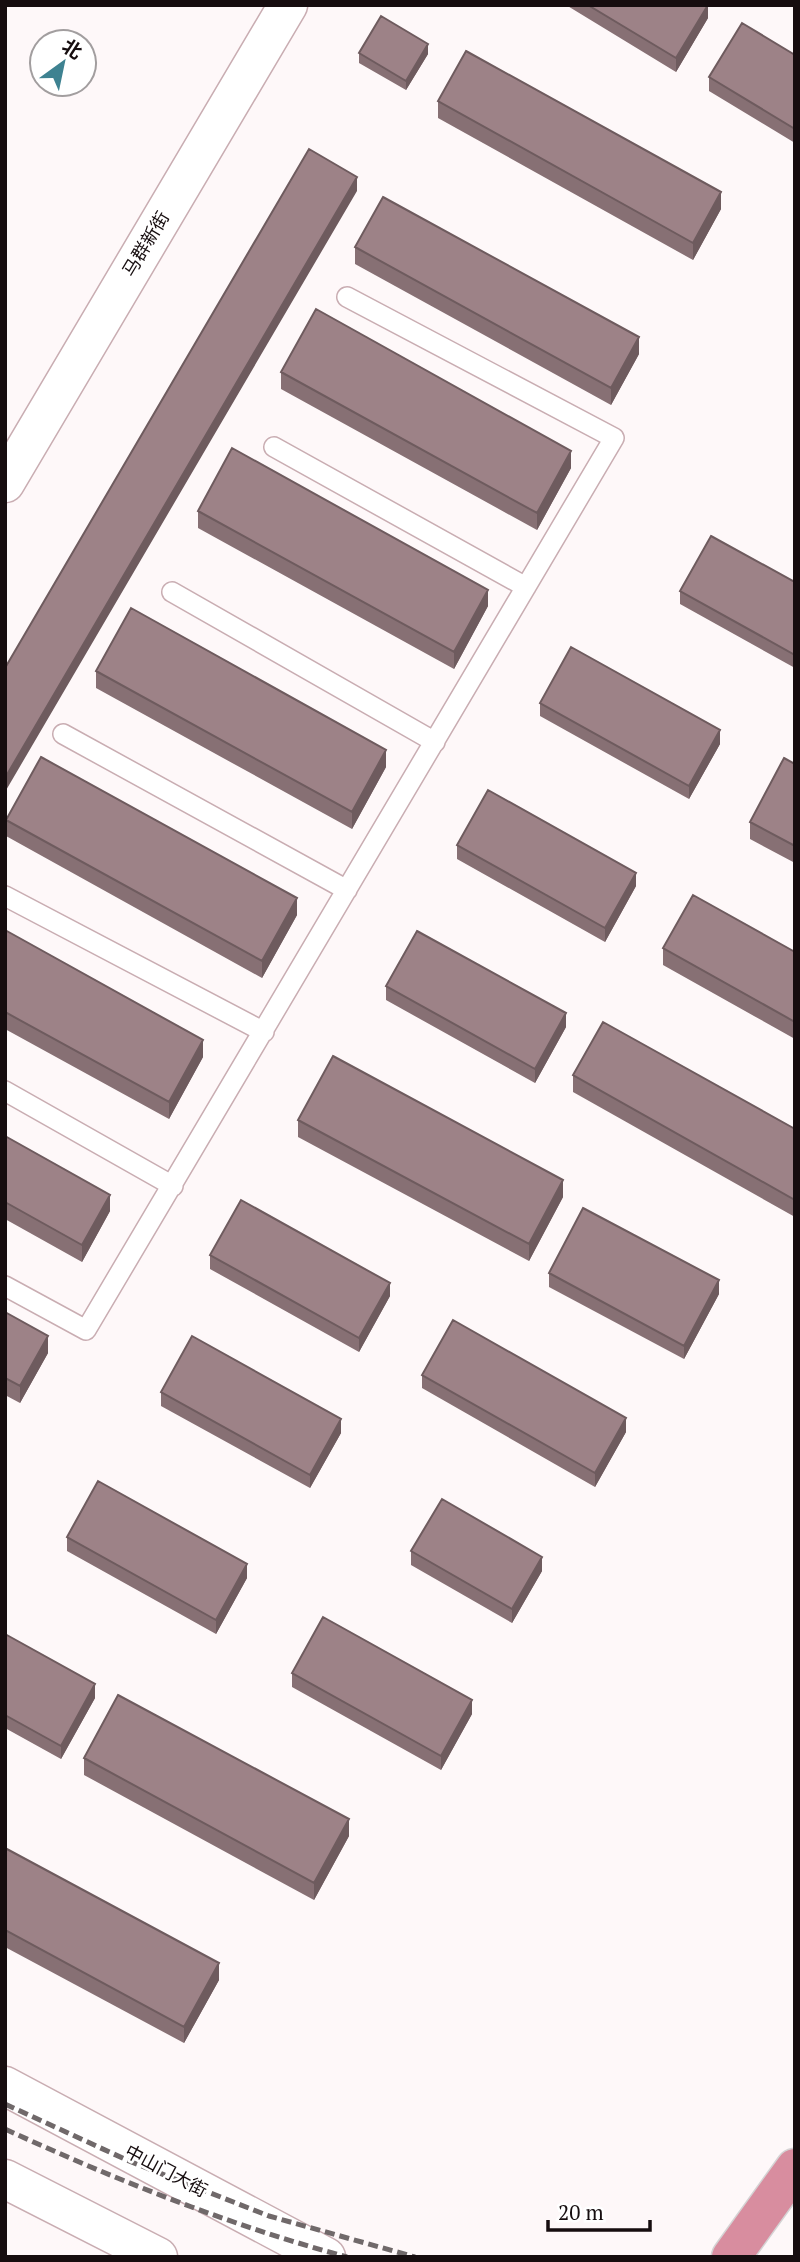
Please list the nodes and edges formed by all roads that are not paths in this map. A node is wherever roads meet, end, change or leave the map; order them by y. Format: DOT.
graph roads {
  1 [pos="288,5"];
  2 [pos="347,297"];
  3 [pos="274,447"];
  4 [pos="5,482"];
  5 [pos="526,587"];
  6 [pos="172,592"];
  7 [pos="63,734"];
  8 [pos="435,741"];
  9 [pos="347,890"];
  10 [pos="5,896"];
  11 [pos="264,1032"];
  12 [pos="5,1091"];
  13 [pos="173,1186"];
  14 [pos="5,1286"];
  15 [pos="5,2086"];
  16 [pos="795,2168"];
  17 [pos="5,2179"];
  18 [pos="158,2257"];
  19 [pos="326,2257"];
  20 [pos="731,2257"];
  1 -- 4 [label="main road, 马群新街"];
  2 -- 5 [label="lane"];
  3 -- 5 [label="lane"];
  5 -- 8 [label="lane"];
  6 -- 8 [label="lane"];
  7 -- 9 [label="lane"];
  8 -- 9 [label="lane"];
  9 -- 11 [label="lane"];
  10 -- 11 [label="lane"];
  11 -- 13 [label="lane"];
  12 -- 13 [label="lane"];
  13 -- 14 [label="lane"];
  15 -- 19 [label="main road, 中山门大街"];
  16 -- 20 [label="highway"];
  17 -- 18 [label="main road"];
}
